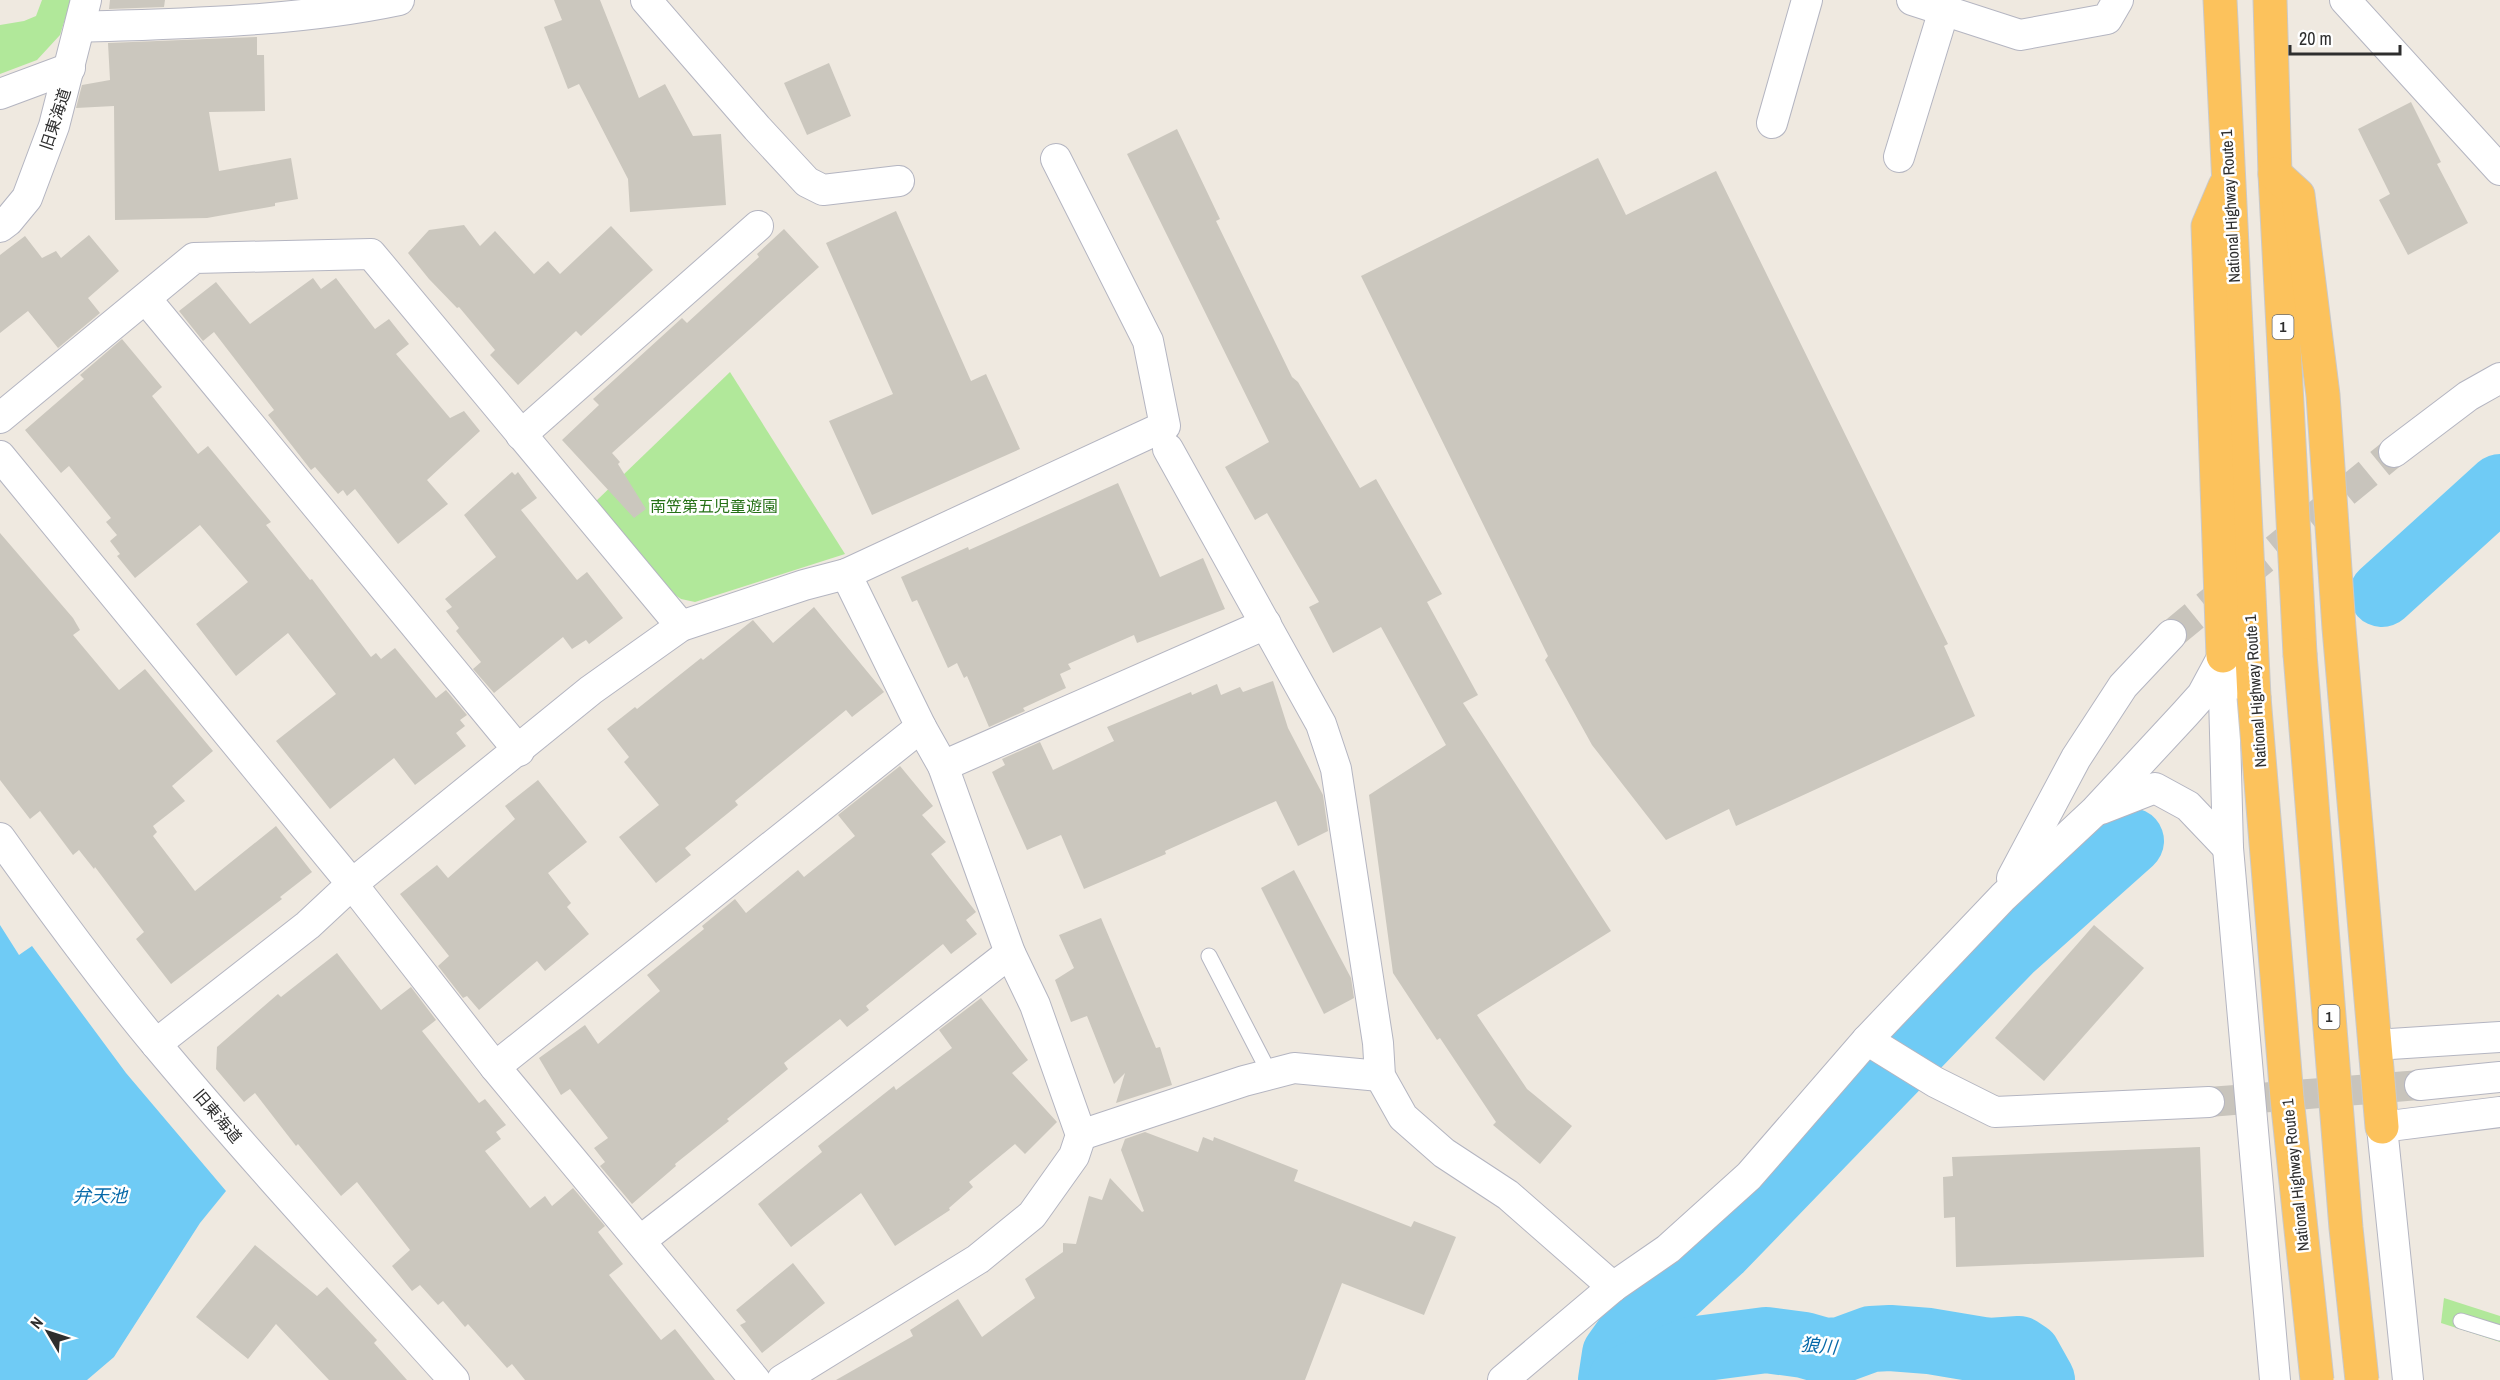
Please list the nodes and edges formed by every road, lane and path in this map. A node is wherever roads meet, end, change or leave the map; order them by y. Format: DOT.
graph roads {
  1 [pos="399,0"];
  2 [pos="646,0"];
  3 [pos="1807,0"];
  4 [pos="1912,0"];
  5 [pos="2118,0"];
  6 [pos="2220,0"];
  7 [pos="2270,0"];
  8 [pos="2346,0"];
  9 [pos="1944,10"];
  10 [pos="84,13"];
  11 [pos="70,68"];
  12 [pos="0,94"];
  13 [pos="1772,123"];
  14 [pos="1899,157"];
  15 [pos="1056,159"];
  16 [pos="2500,170"];
  17 [pos="2276,174"];
  18 [pos="2229,179"];
  19 [pos="899,181"];
  20 [pos="758,226"];
  21 [pos="0,227"];
  22 [pos="146,299"];
  23 [pos="2500,378"];
  24 [pos="0,418"];
  25 [pos="522,435"];
  26 [pos="1168,449"];
  27 [pos="2394,452"];
  28 [pos="0,456"];
  29 [pos="846,574"];
  30 [pos="1266,624"];
  31 [pos="681,626"];
  32 [pos="2171,635"];
  33 [pos="2223,656"];
  34 [pos="921,727"];
  35 [pos="519,751"];
  36 [pos="943,766"];
  37 [pos="2095,811"];
  38 [pos="0,838"];
  39 [pos="2228,848"];
  40 [pos="352,884"];
  41 [pos="2003,897"];
  42 [pos="1010,954"];
  43 [pos="1209,956"];
  44 [pos="2500,1037"];
  45 [pos="1867,1040"];
  46 [pos="156,1044"];
  47 [pos="2375,1045"];
  48 [pos="495,1067"];
  49 [pos="1270,1074"];
  50 [pos="1380,1076"];
  51 [pos="2500,1077"];
  52 [pos="2420,1085"];
  53 [pos="2209,1102"];
  54 [pos="2500,1112"];
  55 [pos="2382,1127"];
  56 [pos="1081,1135"];
  57 [pos="640,1241"];
  58 [pos="1612,1287"];
  59 [pos="2461,1322"];
  60 [pos="2500,1333"];
  61 [pos="454,1380"];
  62 [pos="755,1380"];
  63 [pos="782,1380"];
  64 [pos="1503,1380"];
  65 [pos="2275,1380"];
  66 [pos="2317,1380"];
  67 [pos="2362,1380"];
  68 [pos="2408,1380"];
  1 -- 10 [label="street"];
  2 -- 19 [label="street"];
  3 -- 13 [label="street"];
  4 -- 9 [label="street"];
  5 -- 9 [label="street"];
  6 -- 18 [label="highway, National Highway Route 1"];
  7 -- 17 [label="highway, 1"];
  8 -- 16 [label="street"];
  9 -- 14 [label="street"];
  10 -- 11 [label="street, 旧東海道"];
  11 -- 12 [label="street"];
  11 -- 21 [label="street, 旧東海道"];
  15 -- 29 [label="street"];
  17 -- 47 [label="highway"];
  17 -- 67 [label="highway, 1, bridge"];
  18 -- 33 [label="highway"];
  18 -- 66 [label="highway, National Highway Route 1, bridge"];
  20 -- 25 [label="street"];
  22 -- 24 [label="street"];
  22 -- 25 [label="street"];
  22 -- 35 [label="street"];
  23 -- 27 [label="street"];
  25 -- 31 [label="street"];
  26 -- 30 [label="street"];
  28 -- 40 [label="street"];
  29 -- 31 [label="street"];
  29 -- 34 [label="street"];
  30 -- 36 [label="street"];
  30 -- 50 [label="street"];
  31 -- 35 [label="street"];
  32 -- 41 [label="street"];
  33 -- 37 [label="street"];
  33 -- 39 [label="street"];
  34 -- 36 [label="street"];
  34 -- 48 [label="street"];
  35 -- 40 [label="street"];
  36 -- 42 [label="street"];
  37 -- 39 [label="street"];
  37 -- 41 [label="street"];
  38 -- 46 [label="street, 旧東海道"];
  39 -- 65 [label="street"];
  40 -- 46 [label="street"];
  40 -- 48 [label="street"];
  41 -- 45 [label="street"];
  42 -- 56 [label="street"];
  42 -- 57 [label="street"];
  43 -- 49 [label="lane"];
  44 -- 47 [label="street"];
  45 -- 53 [label="street"];
  45 -- 58 [label="street"];
  46 -- 61 [label="street, 旧東海道"];
  47 -- 55 [label="highway"];
  48 -- 57 [label="street"];
  49 -- 50 [label="street"];
  49 -- 56 [label="street"];
  50 -- 58 [label="street"];
  51 -- 52 [label="street"];
  54 -- 55 [label="street"];
  55 -- 68 [label="street"];
  56 -- 63 [label="street"];
  57 -- 62 [label="street"];
  58 -- 64 [label="street"];
  59 -- 60 [label="lane"];
}
